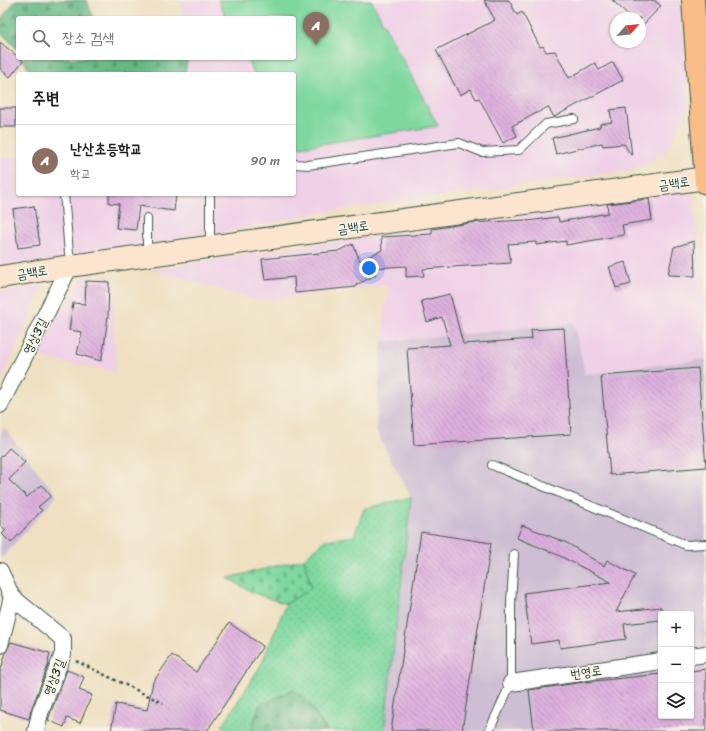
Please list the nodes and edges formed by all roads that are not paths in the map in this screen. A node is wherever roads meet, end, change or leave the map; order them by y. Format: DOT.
graph roads {
  1 [pos="693,0"];
  2 [pos="574,119"];
  3 [pos="296,164"];
  4 [pos="706,178"];
  5 [pos="706,182"];
  6 [pos="64,196"];
  7 [pos="210,196"];
  8 [pos="147,218"];
  9 [pos="210,247"];
  10 [pos="147,256"];
  11 [pos="70,266"];
  12 [pos="0,277"];
  13 [pos="0,405"];
  14 [pos="492,465"];
  15 [pos="706,544"];
  16 [pos="514,554"];
  17 [pos="0,571"];
  18 [pos="12,597"];
  19 [pos="0,645"];
  20 [pos="706,654"];
  21 [pos="694,656"];
  22 [pos="658,661"];
  23 [pos="511,683"];
  24 [pos="36,731"];
  25 [pos="489,731"];
  1 -- 4 [label="main road"];
  2 -- 3 [label="lane"];
  4 -- 5 [label="main road"];
  4 -- 9 [label="street, 금백로"];
  6 -- 11 [label="lane"];
  7 -- 9 [label="lane"];
  8 -- 10 [label="lane"];
  9 -- 10 [label="street, 금백로"];
  10 -- 11 [label="street, 금백로"];
  11 -- 12 [label="street, 금백로"];
  11 -- 13 [label="street, 영상3길"];
  14 -- 15 [label="lane"];
  16 -- 23 [label="lane"];
  17 -- 18 [label="street, 영상3길"];
  18 -- 19 [label="street"];
  18 -- 24 [label="street, 영상3길"];
  20 -- 21 [label="street"];
  22 -- 23 [label="street, 번영로"];
  23 -- 25 [label="lane"];
}
